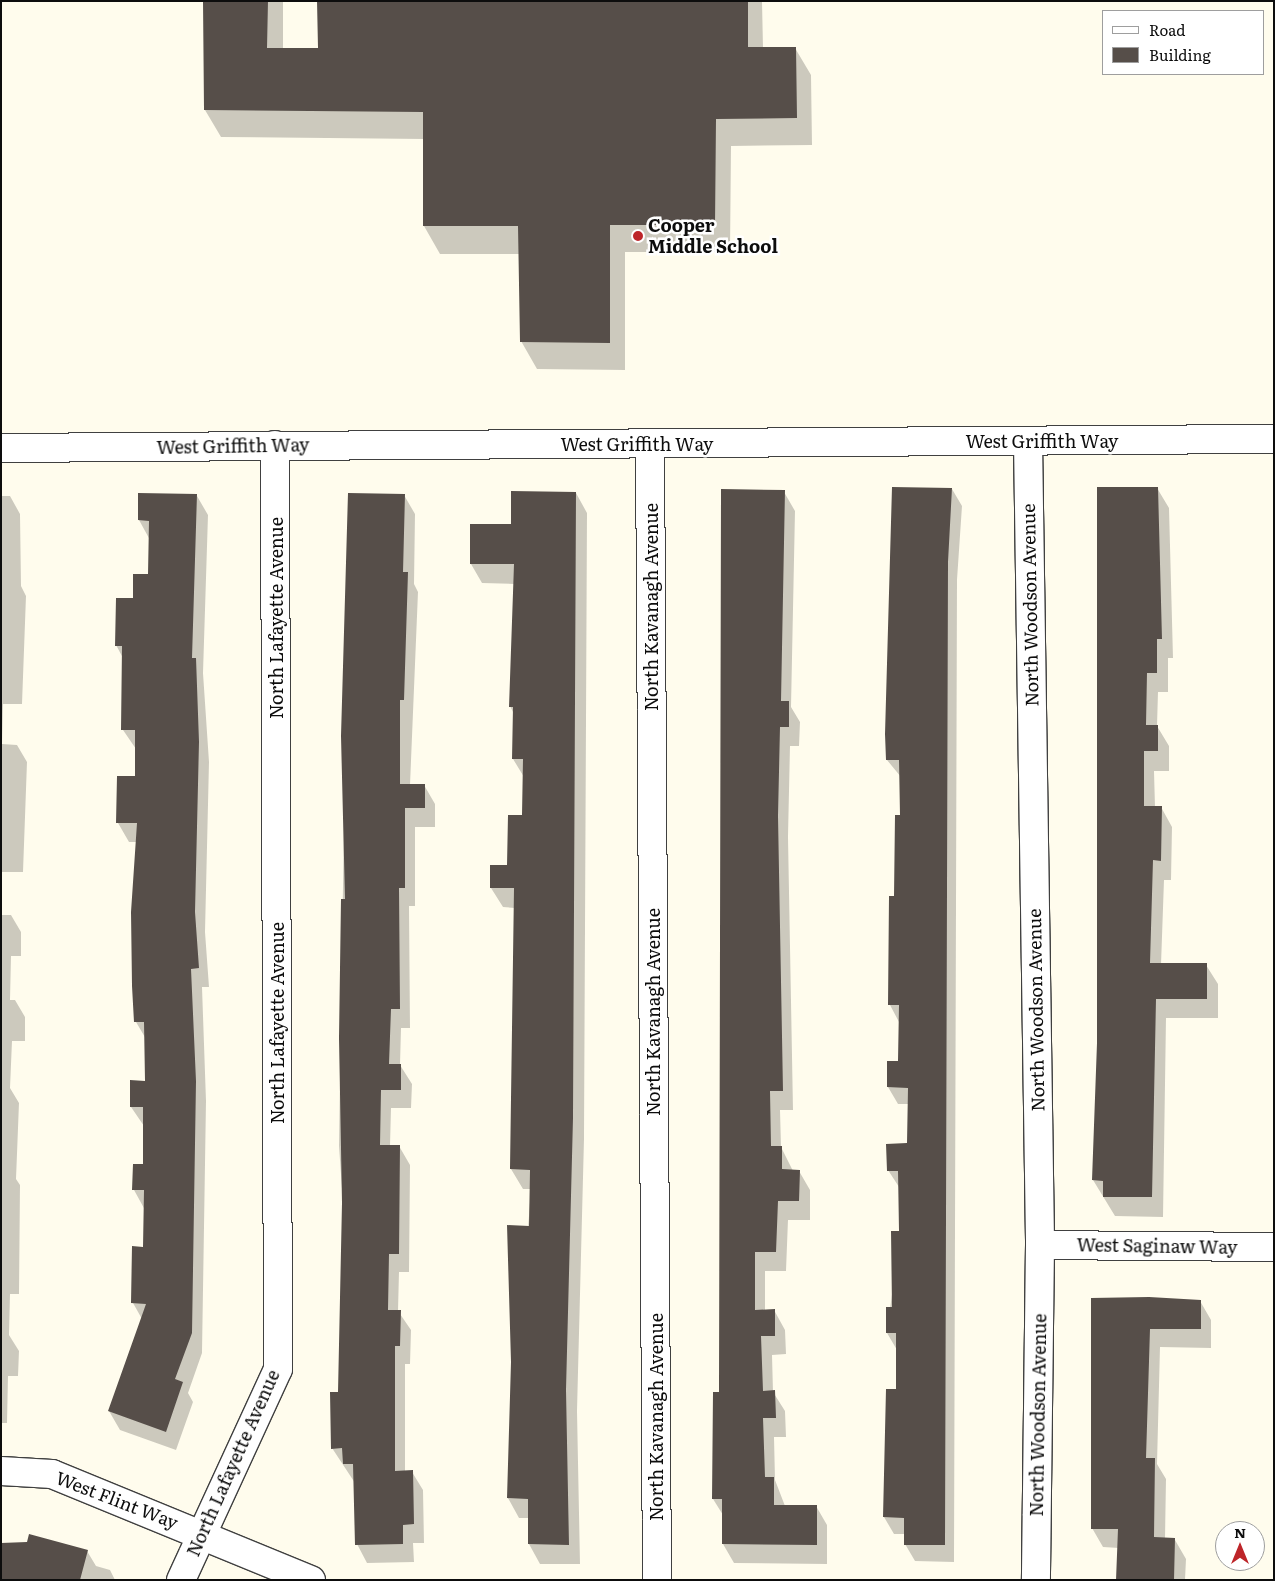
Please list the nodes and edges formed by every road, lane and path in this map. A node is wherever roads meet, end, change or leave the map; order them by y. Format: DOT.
graph roads {
  1 [pos="1274,439"];
  2 [pos="1028,441"];
  3 [pos="650,444"];
  4 [pos="276,445"];
  5 [pos="1,448"];
  6 [pos="1040,1245"];
  7 [pos="1274,1247"];
  8 [pos="1,1471"];
  9 [pos="203,1533"];
  10 [pos="181,1580"];
  11 [pos="311,1580"];
  12 [pos="656,1580"];
  13 [pos="1036,1580"];
  1 -- 2 [label="street, West Griffith Way"];
  2 -- 3 [label="street, West Griffith Way"];
  2 -- 6 [label="street, North Woodson Avenue"];
  3 -- 4 [label="street, West Griffith Way"];
  3 -- 12 [label="street, North Kavanagh Avenue"];
  4 -- 5 [label="street, West Griffith Way"];
  4 -- 9 [label="street, North Lafayette Avenue"];
  6 -- 7 [label="street, West Saginaw Way"];
  6 -- 13 [label="street, North Woodson Avenue"];
  8 -- 9 [label="street, West Flint Way"];
  9 -- 10 [label="street, North Lafayette Avenue"];
  9 -- 11 [label="street, West Flint Way"];
}
